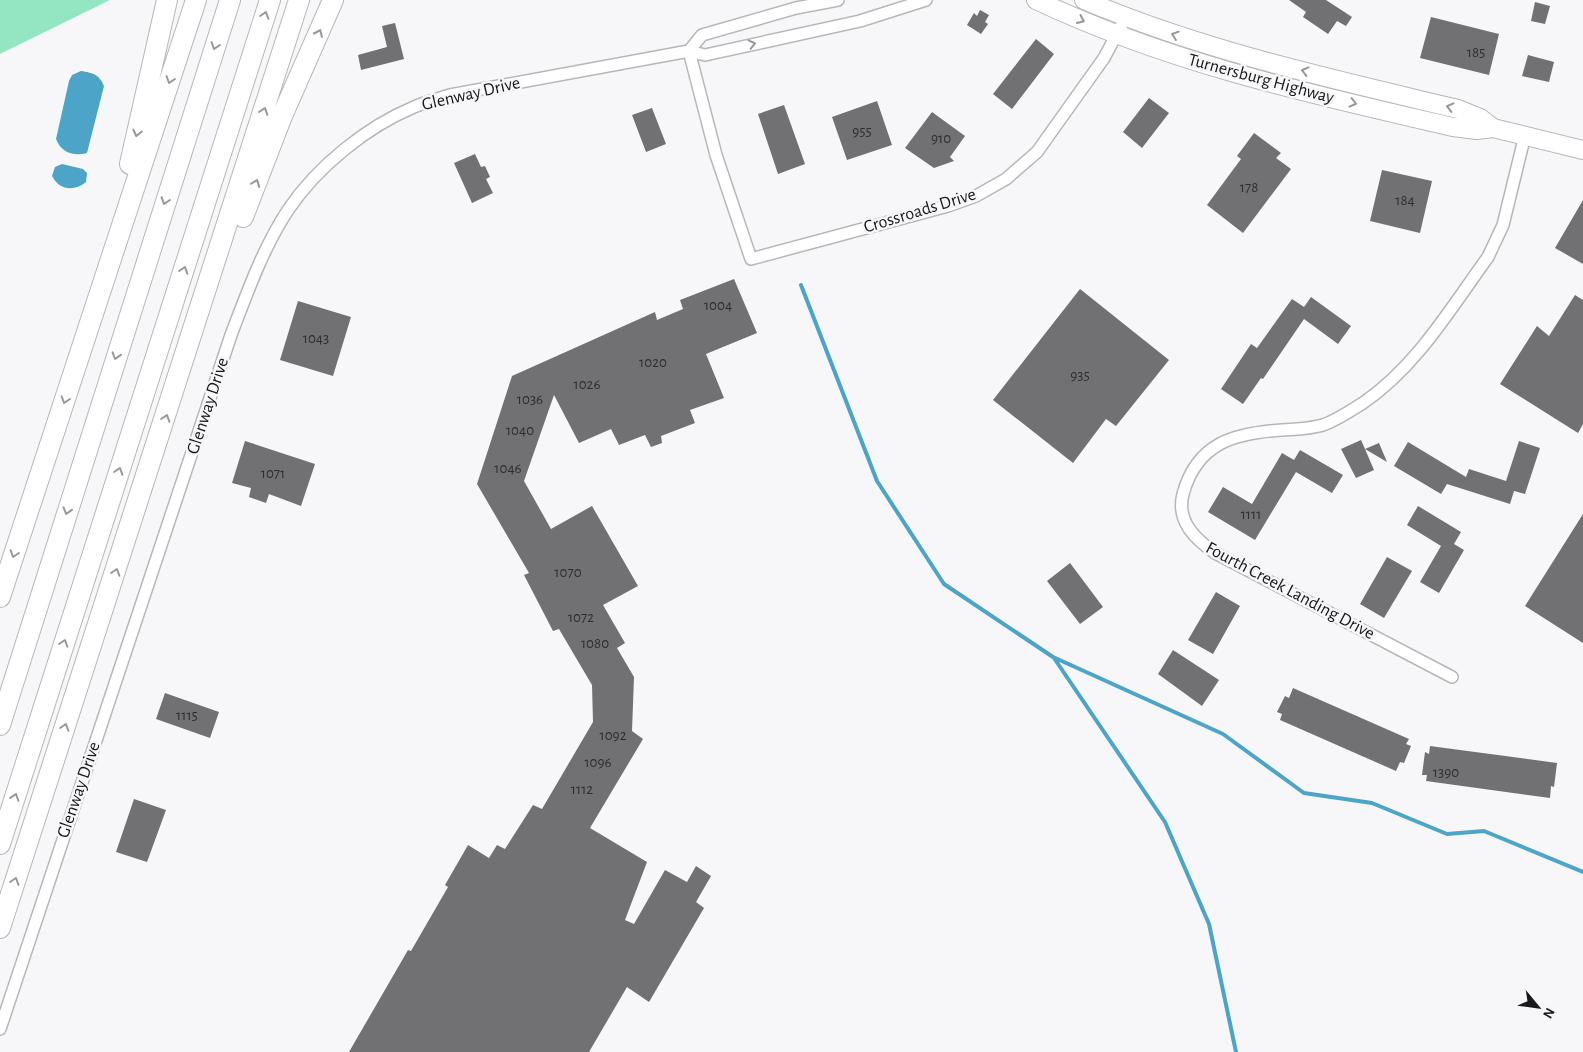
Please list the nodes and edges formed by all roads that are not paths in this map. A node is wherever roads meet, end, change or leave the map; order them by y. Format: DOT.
graph roads {
  1 [pos="167,0"];
  2 [pos="196,0"];
  3 [pos="230,0"];
  4 [pos="270,0"];
  5 [pos="299,0"];
  6 [pos="333,0"];
  7 [pos="838,0"];
  8 [pos="926,0"];
  9 [pos="1036,0"];
  10 [pos="1084,0"];
  11 [pos="1126,17"];
  12 [pos="1118,35"];
  13 [pos="689,51"];
  14 [pos="1493,128"];
  15 [pos="1525,136"];
  16 [pos="1583,150"];
  17 [pos="102,287"];
  18 [pos="180,374"];
  19 [pos="0,597"];
  20 [pos="1452,677"];
  21 [pos="0,725"];
  22 [pos="0,844"];
  23 [pos="0,928"];
  24 [pos="0,1030"];
  1 -- 17 [label="highway, one-way"];
  2 -- 17 [label="highway, one-way"];
  3 -- 21 [label="highway, one-way"];
  22 -- 4 [label="highway, one-way"];
  18 -- 5 [label="highway, one-way"];
  18 -- 6 [label="highway, one-way"];
  7 -- 13 [label="street"];
  13 -- 8 [label="street, Glenway Drive, one-way"];
  9 -- 12 [label="main road, Turnersburg Highway, one-way"];
  10 -- 11 [label="main road, Turnersburg Highway"];
  11 -- 12 [label="street, Crossroads Drive"];
  14 -- 11 [label="main road, Turnersburg Highway, one-way"];
  12 -- 13 [label="street, Crossroads Drive"];
  12 -- 14 [label="main road, Turnersburg Highway, one-way"];
  13 -- 24 [label="street, Glenway Drive"];
  14 -- 15 [label="main road, Turnersburg Highway"];
  15 -- 16 [label="main road, Turnersburg Highway"];
  15 -- 20 [label="street, Fourth Creek Landing Drive"];
  17 -- 19 [label="highway, one-way"];
  23 -- 18 [label="highway, one-way"];
}
